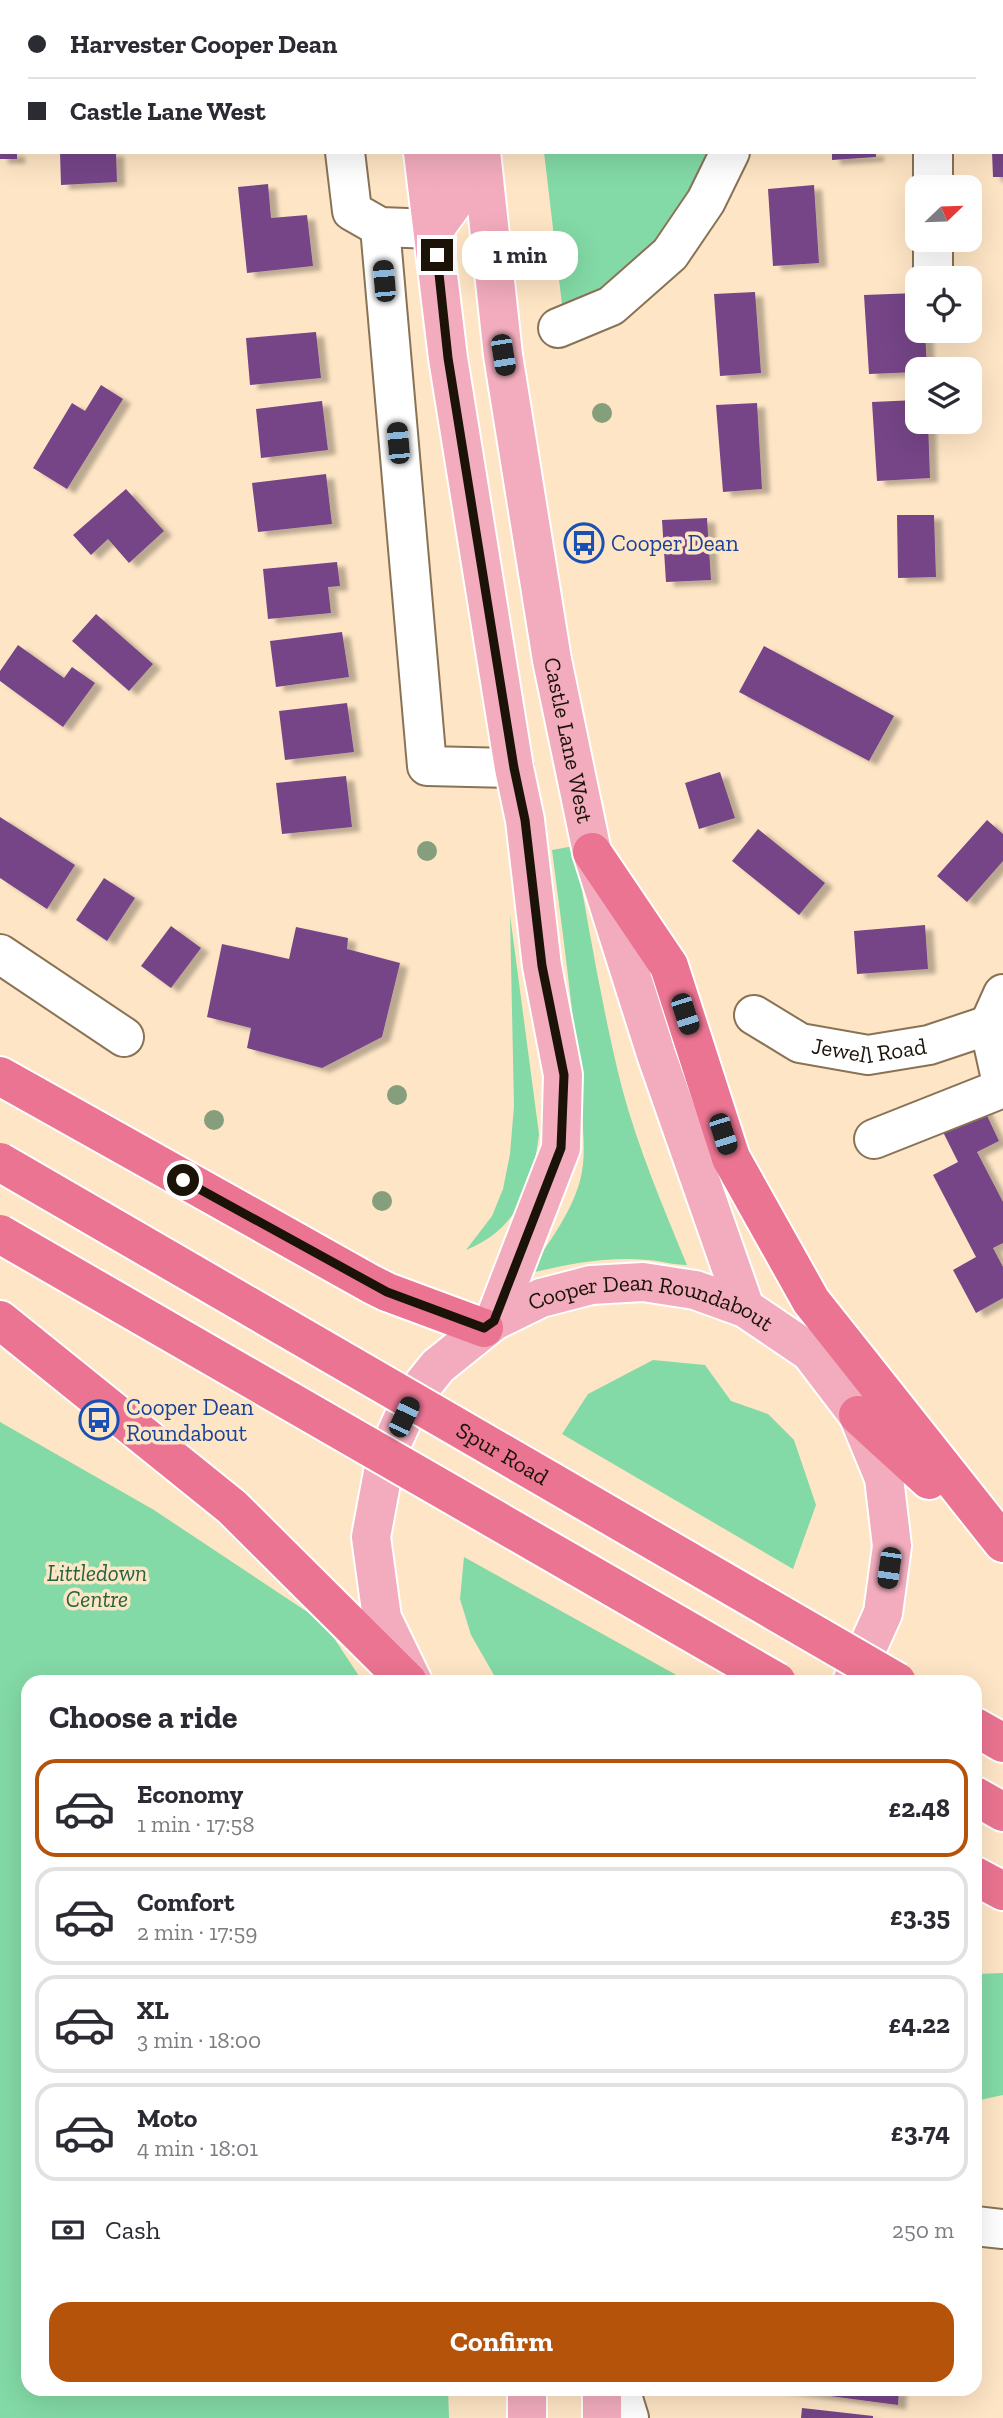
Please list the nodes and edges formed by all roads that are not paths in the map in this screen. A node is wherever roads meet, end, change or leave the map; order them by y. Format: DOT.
graph roads {
  1 [pos="345,154"];
  2 [pos="423,154"];
  3 [pos="451,154"];
  4 [pos="481,154"];
  5 [pos="729,154"];
  6 [pos="933,154"];
  7 [pos="933,175"];
  8 [pos="380,227"];
  9 [pos="434,229"];
  10 [pos="558,328"];
  11 [pos="514,768"];
  12 [pos="592,852"];
  13 [pos="0,954"];
  14 [pos="996,1010"];
  15 [pos="754,1014"];
  16 [pos="124,1037"];
  17 [pos="0,1076"];
  18 [pos="1003,1088"];
  19 [pos="874,1139"];
  20 [pos="0,1162"];
  21 [pos="0,1234"];
  22 [pos="745,1308"];
  23 [pos="0,1320"];
  24 [pos="489,1324"];
  25 [pos="858,1415"];
  26 [pos="1003,1543"];
  27 [pos="1003,1549"];
  28 [pos="403,1675"];
  29 [pos="407,1675"];
  30 [pos="765,1675"];
  31 [pos="855,1675"];
  32 [pos="885,1675"];
  33 [pos="982,1731"];
  34 [pos="1003,1743"];
  35 [pos="982,1800"];
  36 [pos="1003,1812"];
  37 [pos="982,1880"];
  38 [pos="1003,1891"];
  39 [pos="982,1906"];
  40 [pos="1003,1913"];
  41 [pos="982,2227"];
  42 [pos="1003,2229"];
  43 [pos="527,2396"];
  44 [pos="602,2396"];
  45 [pos="622,2396"];
  46 [pos="527,2418"];
  47 [pos="602,2418"];
  48 [pos="629,2418"];
  1 -- 8 [label="street"];
  2 -- 9 [label="main road"];
  3 -- 9 [label="main road"];
  4 -- 12 [label="main road, Castle Lane West"];
  5 -- 10 [label="street"];
  6 -- 7 [label="street"];
  8 -- 9 [label="street"];
  8 -- 11 [label="street"];
  9 -- 11 [label="main road"];
  11 -- 24 [label="main road"];
  12 -- 22 [label="main road, Castle Lane West"];
  12 -- 26 [label="highway"];
  13 -- 16 [label="street"];
  14 -- 15 [label="street, Jewell Road"];
  14 -- 18 [label="street, Jewell Road"];
  17 -- 24 [label="highway"];
  18 -- 19 [label="street"];
  20 -- 32 [label="highway, Spur Road, bridge"];
  21 -- 30 [label="highway, bridge"];
  22 -- 24 [label="main road, Cooper Dean Roundabout"];
  22 -- 25 [label="main road, Cooper Dean Roundabout"];
  23 -- 28 [label="highway"];
  24 -- 29 [label="main road, Cooper Dean Roundabout"];
  25 -- 27 [label="highway"];
  25 -- 31 [label="main road, Cooper Dean Roundabout"];
  33 -- 34 [label="highway"];
  35 -- 36 [label="highway"];
  37 -- 38 [label="highway"];
  39 -- 40 [label="highway"];
  41 -- 42 [label="street"];
  43 -- 46 [label="main road"];
  44 -- 47 [label="main road"];
  45 -- 48 [label="street"];
}
